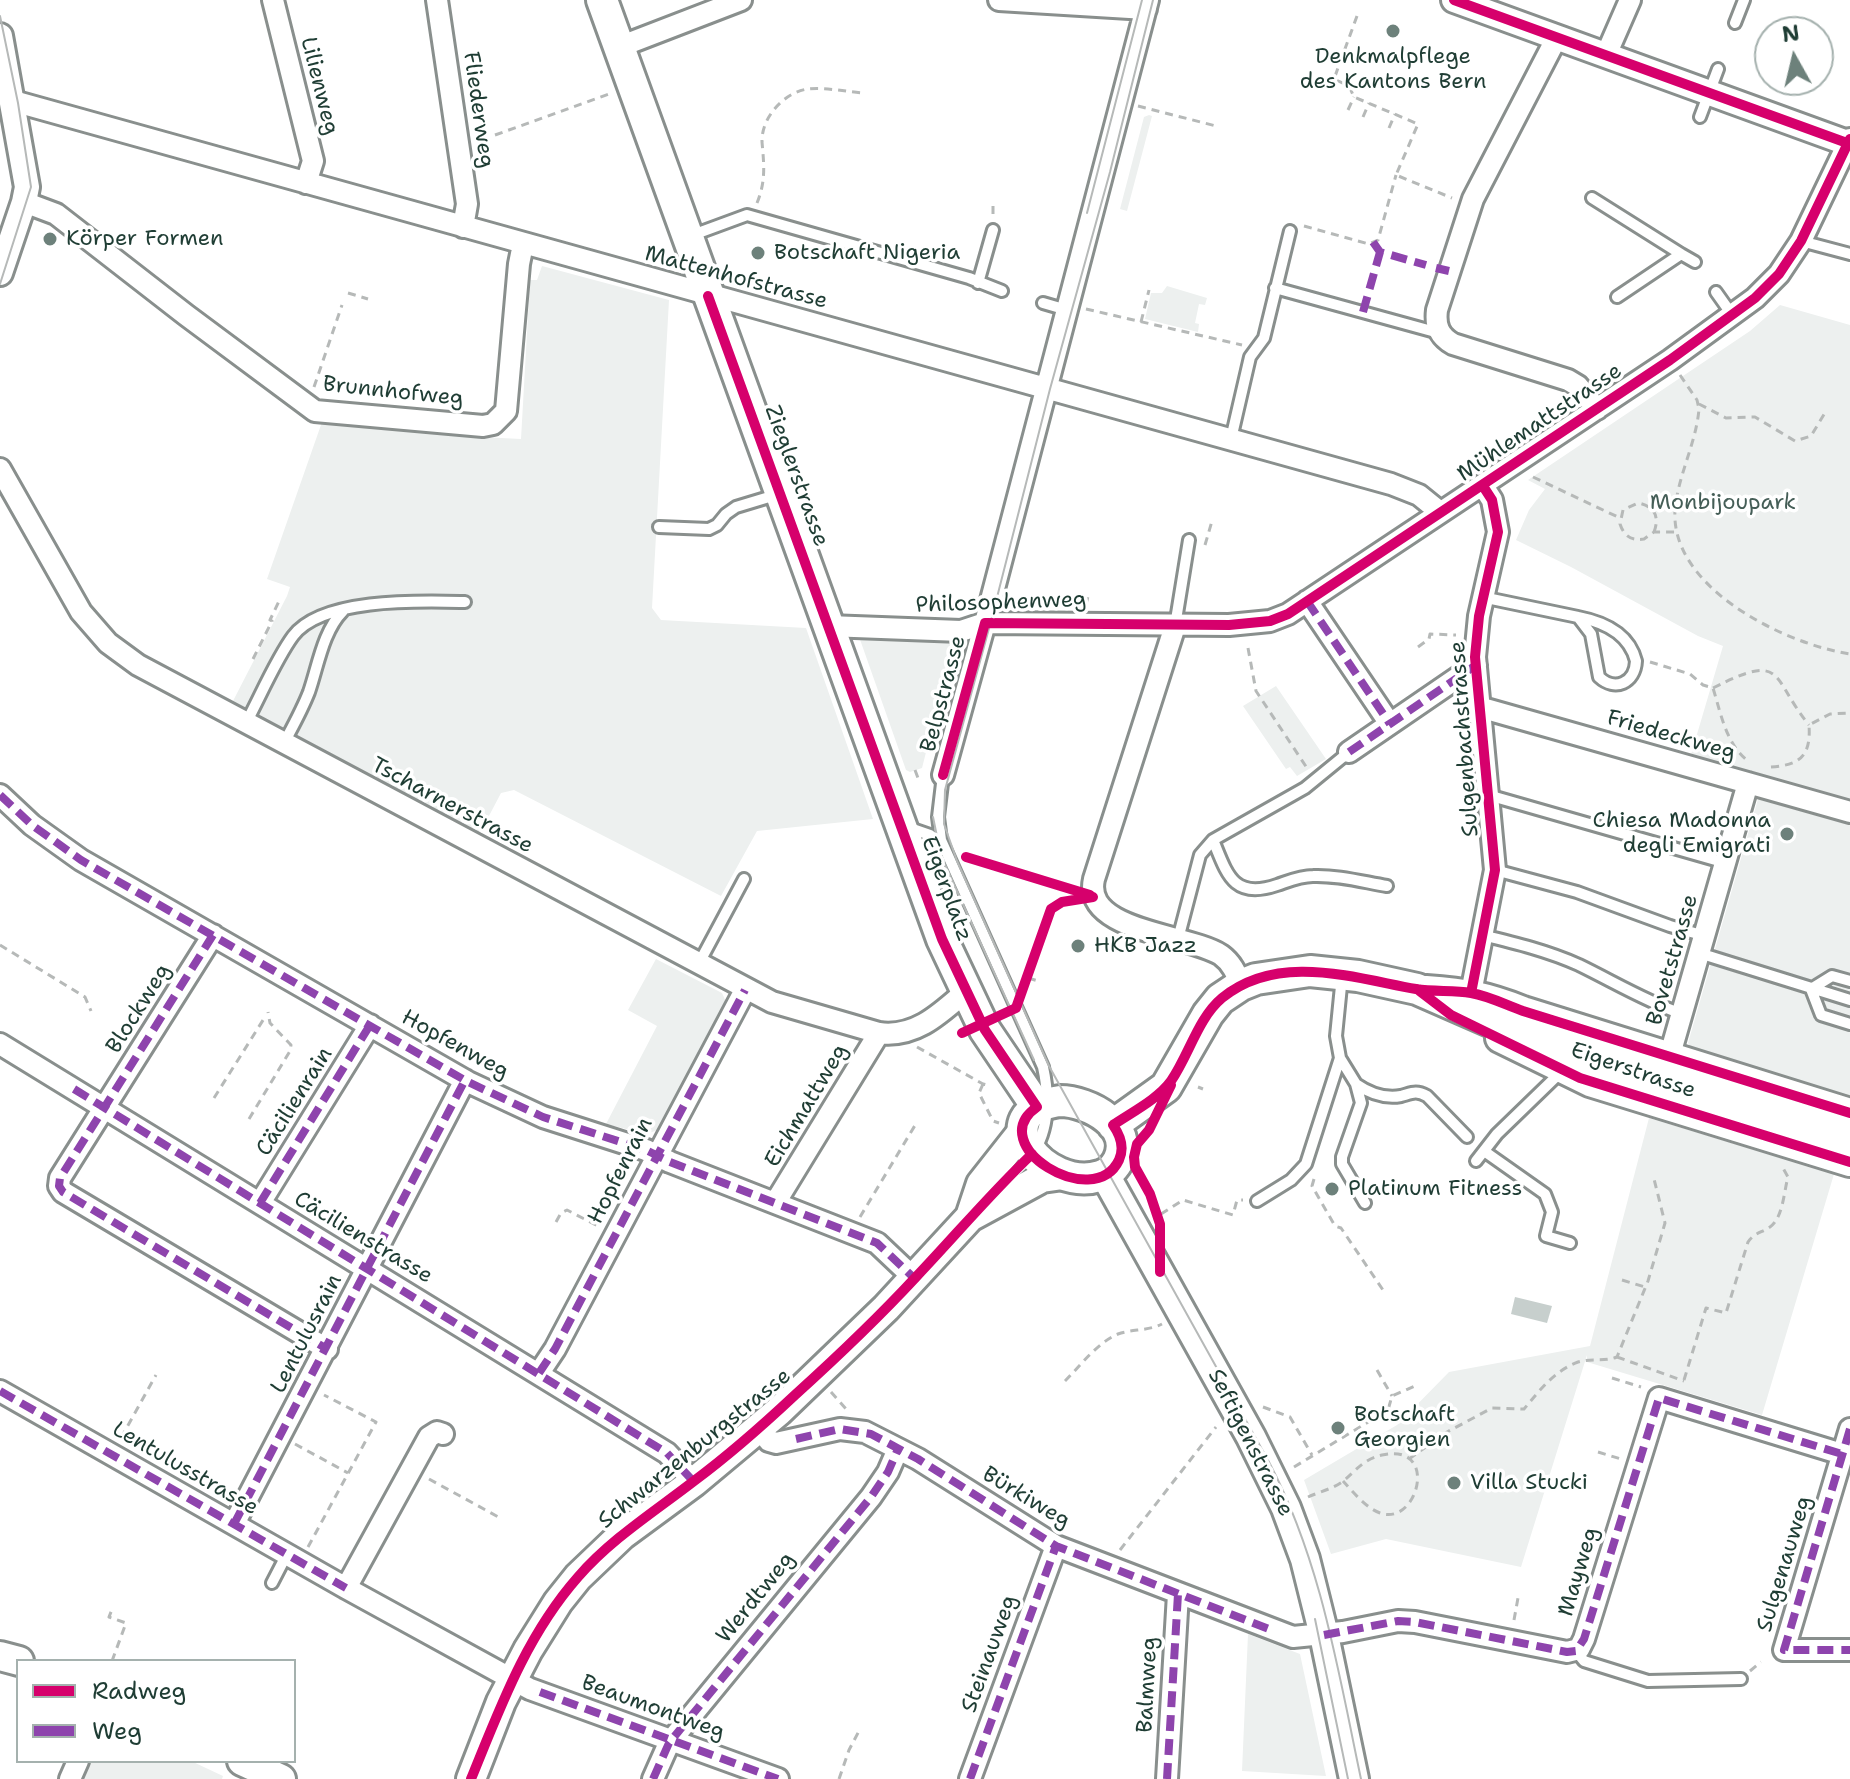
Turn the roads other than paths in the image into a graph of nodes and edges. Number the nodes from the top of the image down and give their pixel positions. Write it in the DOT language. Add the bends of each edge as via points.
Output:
graph roads {
  1 [pos="273,0"];
  2 [pos="437,0"];
  3 [pos="602,0"];
  4 [pos="741,0"];
  5 [pos="999,0"];
  6 [pos="1454,0"];
  7 [pos="1630,0"];
  8 [pos="1744,0"];
  9 [pos="717,5"];
  10 [pos="1147,5"];
  11 [pos="1735,23"];
  12 [pos="0,36"];
  13 [pos="1557,37"];
  14 [pos="619,47"];
  15 [pos="1606,55"];
  16 [pos="1718,69"];
  17 [pos="1709,93"];
  18 [pos="7,100"];
  19 [pos="1700,117"];
  20 [pos="1849,142"];
  21 [pos="306,183"];
  22 [pos="1592,198"];
  23 [pos="24,202"];
  24 [pos="463,227"];
  25 [pos="993,230"];
  26 [pos="1290,231"];
  27 [pos="688,236"];
  28 [pos="1801,241"];
  29 [pos="523,244"];
  30 [pos="1681,254"];
  31 [pos="1850,254"];
  32 [pos="1695,262"];
  33 [pos="0,273"];
  34 [pos="978,283"];
  35 [pos="1275,288"];
  36 [pos="1002,291"];
  37 [pos="1716,292"];
  38 [pos="708,296"];
  39 [pos="1617,297"];
  40 [pos="1043,303"];
  41 [pos="1077,310"];
  42 [pos="1733,316"];
  43 [pos="1441,333"];
  44 [pos="1047,388"];
  45 [pos="1597,409"];
  46 [pos="1231,439"];
  47 [pos="0,469"];
  48 [pos="1483,486"];
  49 [pos="780,493"];
  50 [pos="1440,512"];
  51 [pos="659,527"];
  52 [pos="1189,540"];
  53 [pos="1482,597"];
  54 [pos="1307,601"];
  55 [pos="465,602"];
  56 [pos="344,610"];
  57 [pos="1578,617"];
  58 [pos="985,623"];
  59 [pos="828,626"];
  60 [pos="1175,626"];
  61 [pos="1476,665"];
  62 [pos="845,671"];
  63 [pos="1479,707"];
  64 [pos="246,723"];
  65 [pos="1390,724"];
  66 [pos="284,743"];
  67 [pos="1349,752"];
  68 [pos="1752,774"];
  69 [pos="943,775"];
  70 [pos="0,795"];
  71 [pos="1488,795"];
  72 [pos="1850,812"];
  73 [pos="901,825"];
  74 [pos="1213,840"];
  75 [pos="944,847"];
  76 [pos="1726,863"];
  77 [pos="1495,870"];
  78 [pos="744,879"];
  79 [pos="1387,886"];
  80 [pos="213,935"];
  81 [pos="1482,935"];
  82 [pos="1178,939"];
  83 [pos="1702,944"];
  84 [pos="698,965"];
  85 [pos="1342,974"];
  86 [pos="1850,981"];
  87 [pos="1241,985"];
  88 [pos="1417,989"];
  89 [pos="1811,989"];
  90 [pos="745,990"];
  91 [pos="965,992"];
  92 [pos="1471,993"];
  93 [pos="1850,1000"];
  94 [pos="1682,1014"];
  95 [pos="1850,1024"];
  96 [pos="370,1025"];
  97 [pos="886,1034"];
  98 [pos="0,1044"];
  99 [pos="1340,1058"];
  100 [pos="1669,1058"];
  101 [pos="1563,1070"];
  102 [pos="465,1080"];
  103 [pos="1356,1084"];
  104 [pos="106,1108"];
  105 [pos="1850,1113"];
  106 [pos="1034,1124"];
  107 [pos="1113,1125"];
  108 [pos="1467,1137"];
  109 [pos="1850,1139"];
  110 [pos="1484,1151"];
  111 [pos="657,1155"];
  112 [pos="1476,1161"];
  113 [pos="1850,1162"];
  114 [pos="1063,1175"];
  115 [pos="1105,1175"];
  116 [pos="1257,1201"];
  117 [pos="260,1203"];
  118 [pos="775,1203"];
  119 [pos="1365,1203"];
  120 [pos="970,1217"];
  121 [pos="1570,1243"];
  122 [pos="367,1269"];
  123 [pos="915,1279"];
  124 [pos="327,1349"];
  125 [pos="539,1373"];
  126 [pos="0,1391"];
  127 [pos="760,1426"];
  128 [pos="1850,1429"];
  129 [pos="443,1434"];
  130 [pos="898,1449"];
  131 [pos="1842,1454"];
  132 [pos="694,1482"];
  133 [pos="234,1524"];
  134 [pos="1056,1546"];
  135 [pos="297,1552"];
  136 [pos="272,1583"];
  137 [pos="346,1588"];
  138 [pos="1178,1594"];
  139 [pos="1324,1635"];
  140 [pos="1850,1650"];
  141 [pos="1576,1651"];
  142 [pos="1741,1679"];
  143 [pos="512,1680"];
  144 [pos="672,1740"];
  145 [pos="246,1763"];
  146 [pos="281,1779"];
  147 [pos="471,1779"];
  148 [pos="653,1779"];
  149 [pos="778,1779"];
  150 [pos="970,1779"];
  151 [pos="1167,1779"];
  152 [pos="1354,1779"];
  1 -- 21 [label="street, Lilienweg" via="313,161"];
  2 -- 24 [label="street, Fliederweg" via="467,204"];
  3 -- 14 [label="main road, Zieglerstrasse"];
  4 -- 9 [label="street"];
  5 -- 10 [label="street"];
  6 -- 13 [label="street"];
  7 -- 15 [label="street"];
  8 -- 11 [label="lane"];
  9 -- 14 [label="street"];
  10 -- 41 [label="street, Belpstrasse"];
  12 -- 18 [label="street"];
  13 -- 15 [label="street"];
  13 -- 43 [label="street" via="1470,205 1437,310"];
  14 -- 27 [label="main road, Zieglerstrasse"];
  15 -- 17 [label="street"];
  16 -- 17 [label="lane"];
  17 -- 19 [label="lane"];
  17 -- 20 [label="street"];
  18 -- 21 [label="street, Mattenhofstrasse"];
  18 -- 23 [label="street" via="27,178"];
  20 -- 28 [label="street, Mühlemattstrasse"];
  21 -- 24 [label="street, Mattenhofstrasse"];
  22 -- 30 [label="lane"];
  23 -- 29 [label="street, Brunnhofweg" via="56,214 315,411 483,426 506,411"];
  23 -- 33 [label="street"];
  24 -- 29 [label="street, Mattenhofstrasse"];
  25 -- 34 [label="lane"];
  26 -- 35 [label="lane"];
  27 -- 34 [label="lane" via="747,215"];
  27 -- 38 [label="main road, Zieglerstrasse"];
  28 -- 31 [label="lane"];
  28 -- 42 [label="street, Mühlemattstrasse" via="1774,280"];
  29 -- 38 [label="street, Mattenhofstrasse"];
  30 -- 32 [label="lane"];
  30 -- 39 [label="lane"];
  34 -- 36 [label="lane"];
  35 -- 43 [label="lane"];
  35 -- 46 [label="lane" via="1264,338 1250,357"];
  37 -- 42 [label="lane"];
  38 -- 44 [label="street, Mattenhofstrasse"];
  38 -- 49 [label="main road, Zieglerstrasse"];
  40 -- 41 [label="lane"];
  41 -- 44 [label="street, Belpstrasse"];
  42 -- 45 [label="street, Mühlemattstrasse"];
  43 -- 45 [label="street" via="1453,344 1568,380"];
  44 -- 46 [label="street, Mattenhofstrasse"];
  44 -- 58 [label="street, Belpstrasse"];
  45 -- 48 [label="street, Mühlemattstrasse"];
  46 -- 50 [label="street, Mattenhofstrasse" via="1401,487"];
  47 -- 64 [label="street, Tscharnerstrasse" via="74,602 99,633 138,665"];
  48 -- 50 [label="street, Mühlemattstrasse"];
  48 -- 53 [label="street, Sulgenbachstrasse" via="1492,500 1498,532"];
  49 -- 51 [label="lane" via="736,507 709,529"];
  49 -- 59 [label="main road, Zieglerstrasse"];
  50 -- 54 [label="street, Mühlemattstrasse"];
  52 -- 60 [label="lane"];
  53 -- 57 [label="lane"];
  53 -- 61 [label="street, Sulgenbachstrasse"];
  54 -- 60 [label="street, Mühlemattstrasse" via="1259,623"];
  54 -- 65 [label="street"];
  55 -- 56 [label="lane" via="395,601"];
  56 -- 64 [label="lane" via="315,619 294,634"];
  56 -- 66 [label="lane" via="329,633"];
  57 -- 57 [label="lane" via="1591,634 1602,680 1612,685 1627,681 1635,671 1628,642 1612,628"];
  58 -- 59 [label="street, Philosophenweg" via="961,631"];
  58 -- 60 [label="street, Philosophenweg"];
  58 -- 69 [label="street, Belpstrasse"];
  59 -- 62 [label="main road, Zieglerstrasse"];
  60 -- 82 [label="street" via="1094,879 1093,897 1115,919"];
  61 -- 63 [label="street, Sulgenbachstrasse"];
  61 -- 65 [label="street"];
  62 -- 73 [label="main road, Eigerplatz"];
  63 -- 68 [label="street, Friedeckweg"];
  63 -- 71 [label="street, Sulgenbachstrasse"];
  64 -- 66 [label="street, Tscharnerstrasse"];
  65 -- 67 [label="street"];
  66 -- 84 [label="street, Tscharnerstrasse"];
  67 -- 74 [label="lane" via="1305,788"];
  68 -- 72 [label="street, Friedeckweg"];
  68 -- 76 [label="street, Bovetstrasse"];
  69 -- 75 [label="lane" via="938,817"];
  70 -- 80 [label="street, Hopfenweg" via="60,847"];
  71 -- 76 [label="lane, Sulgenbachstrasse"];
  71 -- 77 [label="street, Sulgenbachstrasse"];
  73 -- 75 [label="lane"];
  73 -- 91 [label="main road, Eigerplatz"];
  74 -- 79 [label="lane" via="1227,874 1243,889 1312,876"];
  74 -- 82 [label="lane" via="1200,855"];
  75 -- 106 [label="lane" via="1043,1067"];
  76 -- 83 [label="street, Bovetstrasse"];
  77 -- 81 [label="street, Sulgenbachstrasse"];
  77 -- 83 [label="lane" via="1577,892 1670,926"];
  78 -- 84 [label="lane"];
  80 -- 96 [label="street, Hopfenweg"];
  80 -- 104 [label="street, Blockweg"];
  81 -- 92 [label="street, Sulgenbachstrasse"];
  81 -- 94 [label="lane" via="1578,965 1651,1004"];
  82 -- 87 [label="street" via="1224,957"];
  83 -- 89 [label="lane"];
  83 -- 94 [label="street, Bovetstrasse"];
  84 -- 90 [label="street, Tscharnerstrasse"];
  85 -- 87 [label="main road, Eigerstrasse" via="1293,972"];
  85 -- 88 [label="main road, Eigerstrasse"];
  85 -- 99 [label="lane" via="1335,1028"];
  86 -- 89 [label="lane" via="1832,976"];
  87 -- 107 [label="main road, Eigerstrasse" via="1208,1014 1166,1087"];
  88 -- 92 [label="main road, Eigerstrasse"];
  88 -- 101 [label="main road, Eigerstrasse" via="1451,1015"];
  88 -- 109 [label="main road, Eigerstrasse" via="1529,1038"];
  89 -- 93 [label="lane"];
  89 -- 95 [label="lane" via="1821,1015"];
  90 -- 97 [label="street, Tscharnerstrasse"];
  90 -- 111 [label="street, Hopfenrain"];
  91 -- 97 [label="street" via="918,1028"];
  91 -- 106 [label="main road, Eigerplatz"];
  92 -- 100 [label="main road, Eigerstrasse"];
  94 -- 100 [label="street, Bovetstrasse"];
  96 -- 102 [label="street, Hopfenweg"];
  96 -- 117 [label="street, Cäcilienrain"];
  97 -- 118 [label="street, Eichmattweg"];
  98 -- 104 [label="street, Cäcilienstrasse"];
  99 -- 103 [label="lane"];
  99 -- 116 [label="lane" via="1306,1164"];
  100 -- 105 [label="main road, Eigerstrasse"];
  101 -- 110 [label="lane"];
  101 -- 113 [label="main road, Eigerstrasse"];
  102 -- 111 [label="street, Hopfenweg" via="543,1117"];
  102 -- 122 [label="street, Lentulusrain"];
  103 -- 108 [label="lane" via="1384,1097 1420,1092"];
  103 -- 119 [label="lane" via="1360,1111 1342,1157"];
  104 -- 117 [label="street, Cäcilienstrasse"];
  104 -- 124 [label="street, Blockweg" via="60,1178 60,1189"];
  106 -- 107 [label="main road" via="1063,1100 1086,1105"];
  106 -- 114 [label="main road" via="1046,1167"];
  106 -- 120 [label="main road, Schwarzenburgstrasse" via="981,1184"];
  107 -- 115 [label="main road" via="1121,1138 1121,1153"];
  110 -- 112 [label="lane"];
  110 -- 121 [label="lane" via="1545,1194 1552,1212 1546,1236"];
  111 -- 118 [label="street, Hopfenweg"];
  111 -- 125 [label="street, Hopfenrain"];
  114 -- 115 [label="main road"];
  114 -- 120 [label="main road, Schwarzenburgstrasse" via="1042,1178"];
  115 -- 139 [label="main road, Seftigenstrasse" via="1281,1496 1305,1559"];
  117 -- 122 [label="street, Cäcilienstrasse"];
  118 -- 123 [label="street, Hopfenweg" via="877,1243"];
  120 -- 123 [label="main road, Schwarzenburgstrasse"];
  122 -- 124 [label="street, Lentulusrain"];
  122 -- 125 [label="street, Cäcilienstrasse"];
  123 -- 127 [label="main road, Schwarzenburgstrasse"];
  124 -- 133 [label="street, Lentulusrain"];
  125 -- 132 [label="street, Cäcilienstrasse" via="667,1453"];
  126 -- 133 [label="street, Lentulusstrasse"];
  127 -- 130 [label="street, Bürkiweg" via="776,1443 851,1429"];
  127 -- 132 [label="main road, Schwarzenburgstrasse"];
  128 -- 131 [label="street, Sulgenauweg"];
  129 -- 137 [label="street" via="431,1435"];
  130 -- 134 [label="street, Bürkiweg"];
  130 -- 144 [label="street, Werdtweg" via="871,1497"];
  131 -- 140 [label="street, Sulgenauweg" via="1784,1650"];
  131 -- 141 [label="street, Mayweg" via="1659,1398"];
  132 -- 143 [label="main road, Schwarzenburgstrasse" via="622,1535 578,1577 540,1628"];
  133 -- 135 [label="street, Lentulusstrasse"];
  134 -- 138 [label="street, Bürkiweg"];
  134 -- 150 [label="street, Steinauweg"];
  135 -- 136 [label="lane"];
  135 -- 137 [label="street, Lentulusstrasse"];
  137 -- 143 [label="street, Lentulusstrasse"];
  138 -- 139 [label="street, Bürkiweg" via="1289,1636"];
  138 -- 151 [label="street, Balmweg"];
  139 -- 141 [label="street, Mayweg" via="1415,1622"];
  139 -- 152 [label="main road, Seftigenstrasse"];
  141 -- 142 [label="lane" via="1584,1661 1648,1681"];
  143 -- 144 [label="street, Beaumontweg"];
  143 -- 147 [label="main road, Schwarzenburgstrasse"];
  144 -- 148 [label="street, Werdtweg"];
  144 -- 149 [label="street, Beaumontweg"];
  145 -- 146 [label="main road"];
}
